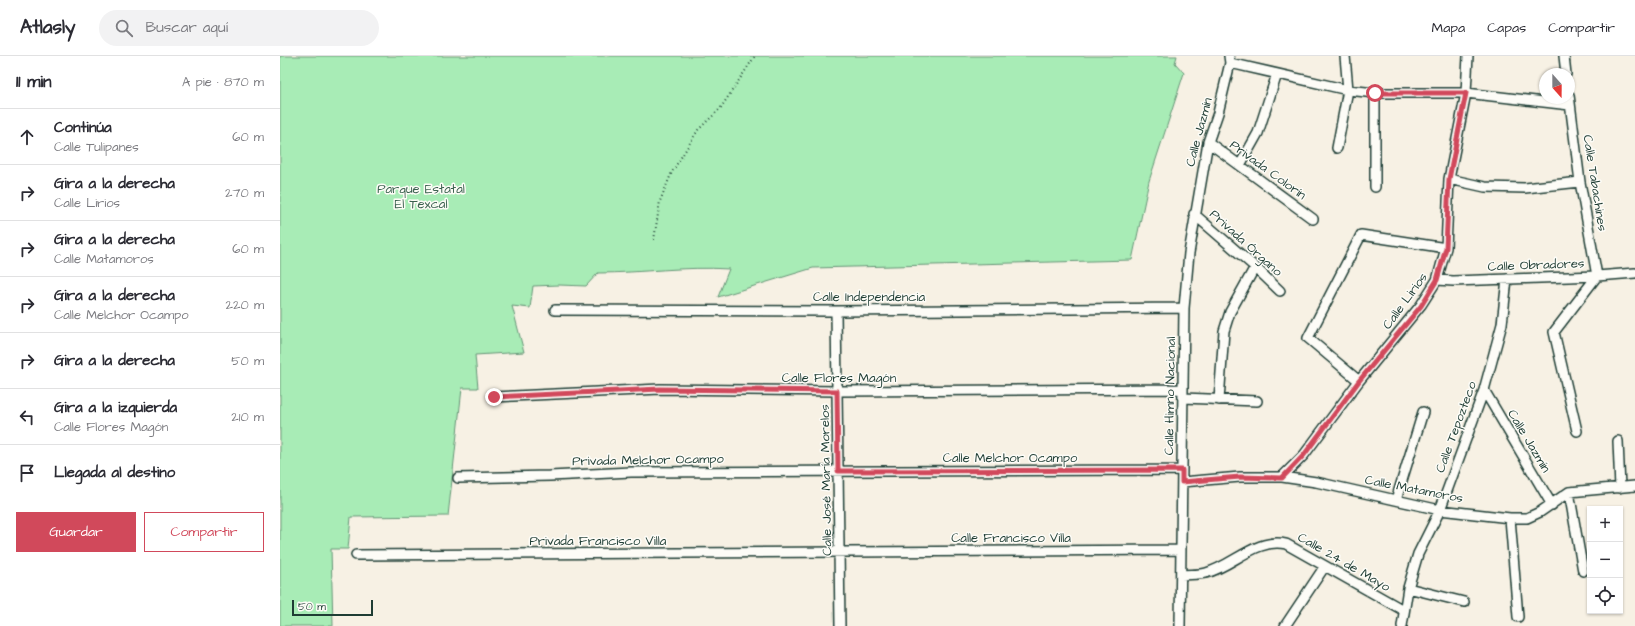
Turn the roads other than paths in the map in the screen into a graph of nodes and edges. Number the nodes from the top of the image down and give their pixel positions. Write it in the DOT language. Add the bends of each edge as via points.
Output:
graph roads {
  1 [pos="1345,56"];
  2 [pos="1468,56"];
  3 [pos="1564,56"];
  4 [pos="1230,59"];
  5 [pos="1565,68"];
  6 [pos="1277,74"];
  7 [pos="1348,90"];
  8 [pos="1375,93"];
  9 [pos="1466,93"];
  10 [pos="1570,105"];
  11 [pos="1208,142"];
  12 [pos="1337,148"];
  13 [pos="1240,165"];
  14 [pos="1449,179"];
  15 [pos="1580,182"];
  16 [pos="1375,187"];
  17 [pos="1194,214"];
  18 [pos="1313,219"];
  19 [pos="1446,248"];
  20 [pos="1255,267"];
  21 [pos="1635,273"];
  22 [pos="1597,276"];
  23 [pos="1507,279"];
  24 [pos="1437,280"];
  25 [pos="1280,291"];
  26 [pos="1184,308"];
  27 [pos="555,310"];
  28 [pos="836,310"];
  29 [pos="1359,381"];
  30 [pos="1183,388"];
  31 [pos="1484,390"];
  32 [pos="837,391"];
  33 [pos="494,397"];
  34 [pos="1183,398"];
  35 [pos="1219,400"];
  36 [pos="1257,401"];
  37 [pos="1423,412"];
  38 [pos="1577,431"];
  39 [pos="1618,441"];
  40 [pos="1182,470"];
  41 [pos="838,471"];
  42 [pos="458,478"];
  43 [pos="1282,478"];
  44 [pos="1182,482"];
  45 [pos="1635,486"];
  46 [pos="1620,488"];
  47 [pos="1569,492"];
  48 [pos="1396,500"];
  49 [pos="1552,505"];
  50 [pos="1440,510"];
  51 [pos="1510,518"];
  52 [pos="1181,550"];
  53 [pos="840,551"];
  54 [pos="356,555"];
  55 [pos="1325,566"];
  56 [pos="1583,571"];
  57 [pos="1181,575"];
  58 [pos="1408,588"];
  59 [pos="1464,602"];
  60 [pos="1403,610"];
  61 [pos="1518,617"];
  62 [pos="840,626"];
  63 [pos="1180,626"];
  64 [pos="1285,626"];
  65 [pos="1402,626"];
  1 -- 7 [label="street"];
  2 -- 9 [label="street, Calle Lirios"];
  3 -- 5 [label="street"];
  4 -- 6 [label="street"];
  4 -- 11 [label="street, Calle Jazmín"];
  6 -- 7 [label="street"];
  6 -- 13 [label="street" via="1258,132"];
  7 -- 8 [label="street"];
  7 -- 12 [label="street"];
  8 -- 9 [label="street"];
  8 -- 16 [label="street"];
  9 -- 10 [label="street"];
  9 -- 14 [label="street, Calle Lirios"];
  10 -- 15 [label="street, Calle Tabachines"];
  11 -- 13 [label="street, Privada Colorín"];
  11 -- 17 [label="street, Calle Jazmín"];
  13 -- 18 [label="street, Privada Colorín"];
  14 -- 15 [label="street" via="1485,187 1525,188"];
  14 -- 19 [label="street, Calle Lirios"];
  15 -- 22 [label="street, Calle Tabachines"];
  17 -- 20 [label="street, Privada Órgano"];
  17 -- 26 [label="street, Calle Himno Nacional"];
  19 -- 24 [label="street, Calle Lirios"];
  19 -- 29 [label="street" via="1361,235 1308,338"];
  20 -- 25 [label="street, Privada Órgano"];
  20 -- 35 [label="street" via="1230,312 1224,331"];
  21 -- 22 [label="street, Calle Obradores"];
  22 -- 23 [label="street, Calle Obradores"];
  22 -- 38 [label="street" via="1554,332"];
  23 -- 24 [label="street, Calle Obradores"];
  23 -- 31 [label="street, Calle Tepozteco" via="1502,324"];
  24 -- 29 [label="street, Calle Lirios" via="1421,306"];
  26 -- 28 [label="street, Calle Independencia"];
  26 -- 30 [label="street, Calle Himno Nacional"];
  27 -- 28 [label="street, Calle Independencia"];
  28 -- 32 [label="street, Calle José María Morelos"];
  29 -- 43 [label="street, Calle Lirios" via="1304,455"];
  30 -- 32 [label="street, Calle Flores Magón"];
  30 -- 34 [label="street, Calle Himno Nacional"];
  31 -- 49 [label="street, Calle Jazmín"];
  31 -- 50 [label="street, Calle Tepozteco"];
  32 -- 33 [label="street, Calle Flores Magón" via="660,389"];
  32 -- 41 [label="street, Calle José María Morelos"];
  34 -- 35 [label="street"];
  34 -- 40 [label="street, Calle Himno Nacional"];
  35 -- 36 [label="street"];
  37 -- 48 [label="street"];
  39 -- 46 [label="street"];
  40 -- 41 [label="street, Calle Melchor Ocampo"];
  40 -- 44 [label="street, Calle Himno Nacional"];
  41 -- 42 [label="street, Privada Melchor Ocampo" via="631,472"];
  41 -- 53 [label="street, Calle José María Morelos"];
  43 -- 44 [label="street, Calle Matamoros" via="1240,477"];
  43 -- 48 [label="street, Calle Matamoros" via="1316,482"];
  44 -- 52 [label="street, Calle Himno Nacional"];
  45 -- 46 [label="street"];
  46 -- 47 [label="street"];
  47 -- 49 [label="street, Calle Matamoros"];
  47 -- 56 [label="street"];
  48 -- 50 [label="street, Calle Matamoros"];
  49 -- 51 [label="street, Calle Matamoros" via="1527,518"];
  50 -- 51 [label="street, Calle Matamoros"];
  50 -- 58 [label="street, Calle Tepozteco" via="1418,554"];
  51 -- 61 [label="street"];
  52 -- 53 [label="street, Calle Francisco Villa"];
  52 -- 57 [label="street, Calle Himno Nacional"];
  53 -- 54 [label="street, Privada Francisco Villa"];
  53 -- 62 [label="street, Calle José María Morelos"];
  55 -- 57 [label="street, Calle 24 de Mayo" via="1286,544 1276,542 1261,546 1206,573"];
  55 -- 60 [label="street, Calle 24 de Mayo"];
  55 -- 64 [label="street"];
  57 -- 63 [label="street, Calle Himno Nacional"];
  58 -- 59 [label="street"];
  58 -- 60 [label="street, Calle Tepozteco"];
  60 -- 65 [label="street, Calle Tepozteco"];
}
